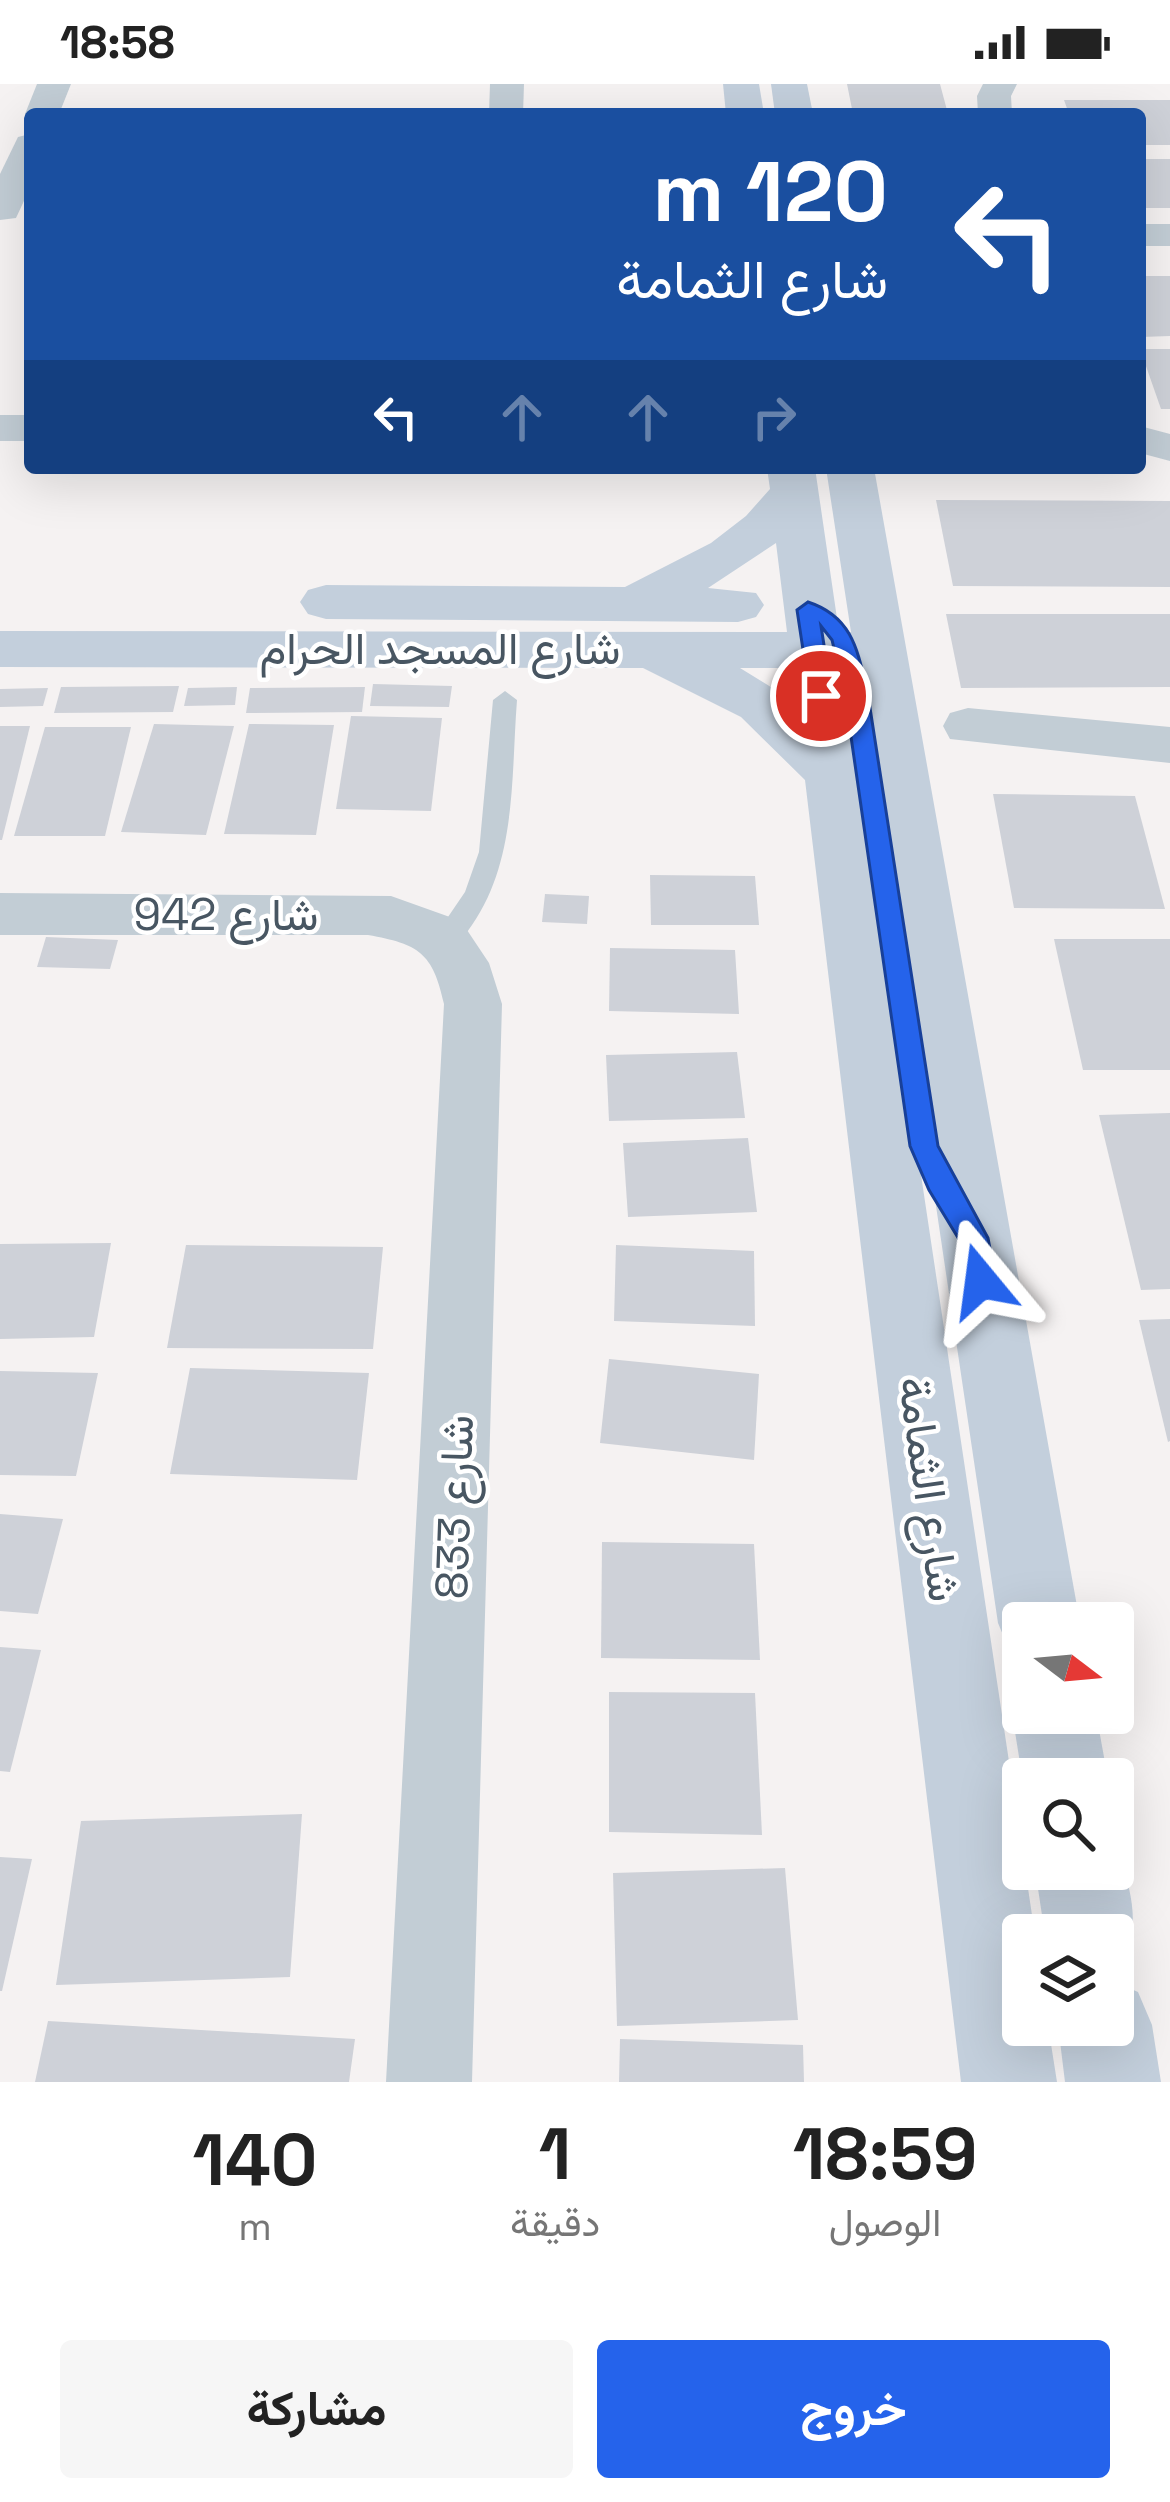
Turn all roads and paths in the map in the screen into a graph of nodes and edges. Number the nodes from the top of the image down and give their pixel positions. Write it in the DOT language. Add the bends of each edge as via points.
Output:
graph roads {
  1 [pos="24,165"];
  2 [pos="11,210"];
  3 [pos="812,475"];
  4 [pos="0,603"];
  5 [pos="629,625"];
  6 [pos="844,634"];
  7 [pos="0,649"];
  8 [pos="505,700"];
  9 [pos="968,726"];
  10 [pos="1170,745"];
  11 [pos="834,777"];
  12 [pos="0,914"];
  13 [pos="447,939"];
  14 [pos="1035,1602"];
  15 [pos="1108,2046"];
  16 [pos="429,2082"];
  17 [pos="1009,2082"];
  18 [pos="1113,2082"];
  1 -- 2 [label="street"];
  3 -- 5 [label="street" via="717,566"];
  3 -- 6 [label="street, شارع الثمامة"];
  4 -- 5 [label="street, شارع المسجد الحرام"];
  5 -- 6 [label="street, شارع المسجد الحرام"];
  5 -- 7 [label="street, شارع المسجد الحرام"];
  5 -- 11 [label="street" via="793,730"];
  6 -- 11 [label="street, شارع الثمامة"];
  6 -- 14 [label="street, شارع الثمامة" via="974,1238"];
  8 -- 13 [label="lane" via="492,852 478,895"];
  9 -- 10 [label="street"];
  11 -- 17 [label="street, شارع الثمامة"];
  12 -- 13 [label="street, شارع 942" via="368,914 413,920"];
  13 -- 16 [label="street, شارع 833" via="466,968 473,1004"];
  15 -- 18 [label="street"];
}
